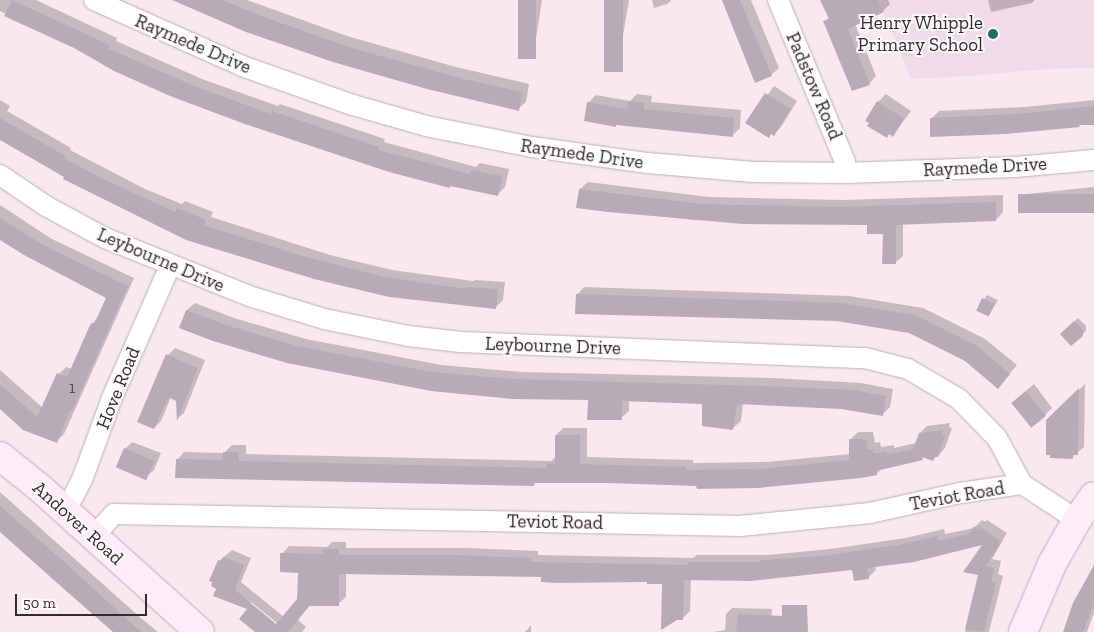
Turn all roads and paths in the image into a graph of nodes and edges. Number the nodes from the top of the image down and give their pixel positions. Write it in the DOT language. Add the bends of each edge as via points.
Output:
graph roads {
  1 [pos="94,0"];
  2 [pos="778,0"];
  3 [pos="1094,160"];
  4 [pos="845,173"];
  5 [pos="0,175"];
  6 [pos="170,266"];
  7 [pos="0,456"];
  8 [pos="1022,484"];
  9 [pos="1094,496"];
  10 [pos="61,508"];
  11 [pos="1077,520"];
  12 [pos="94,536"];
  13 [pos="200,632"];
  14 [pos="1023,632"];
  1 -- 4 [label="street, Raymede Drive" via="242,66 353,105 481,138 648,163 753,172"];
  2 -- 4 [label="street, Padstow Road" via="845,162"];
  3 -- 4 [label="street, Raymede Drive" via="1016,167"];
  5 -- 6 [label="street, Leybourne Drive" via="46,206 105,238"];
  6 -- 8 [label="street, Leybourne Drive" via="249,296 324,319 408,336 461,342 865,358 908,369 959,399 997,438"];
  6 -- 10 [label="street, Hove Road" via="112,398 83,477 73,497"];
  7 -- 10 [label="street, Andover Road"];
  8 -- 11 [label="street, Leybourne Drive"];
  8 -- 12 [label="street, Teviot Road" via="960,493 870,513 740,526 114,514"];
  9 -- 11 [label="street"];
  10 -- 12 [label="street, Andover Road"];
  11 -- 14 [label="street" via="1052,564"];
  12 -- 13 [label="street, Andover Road"];
}
